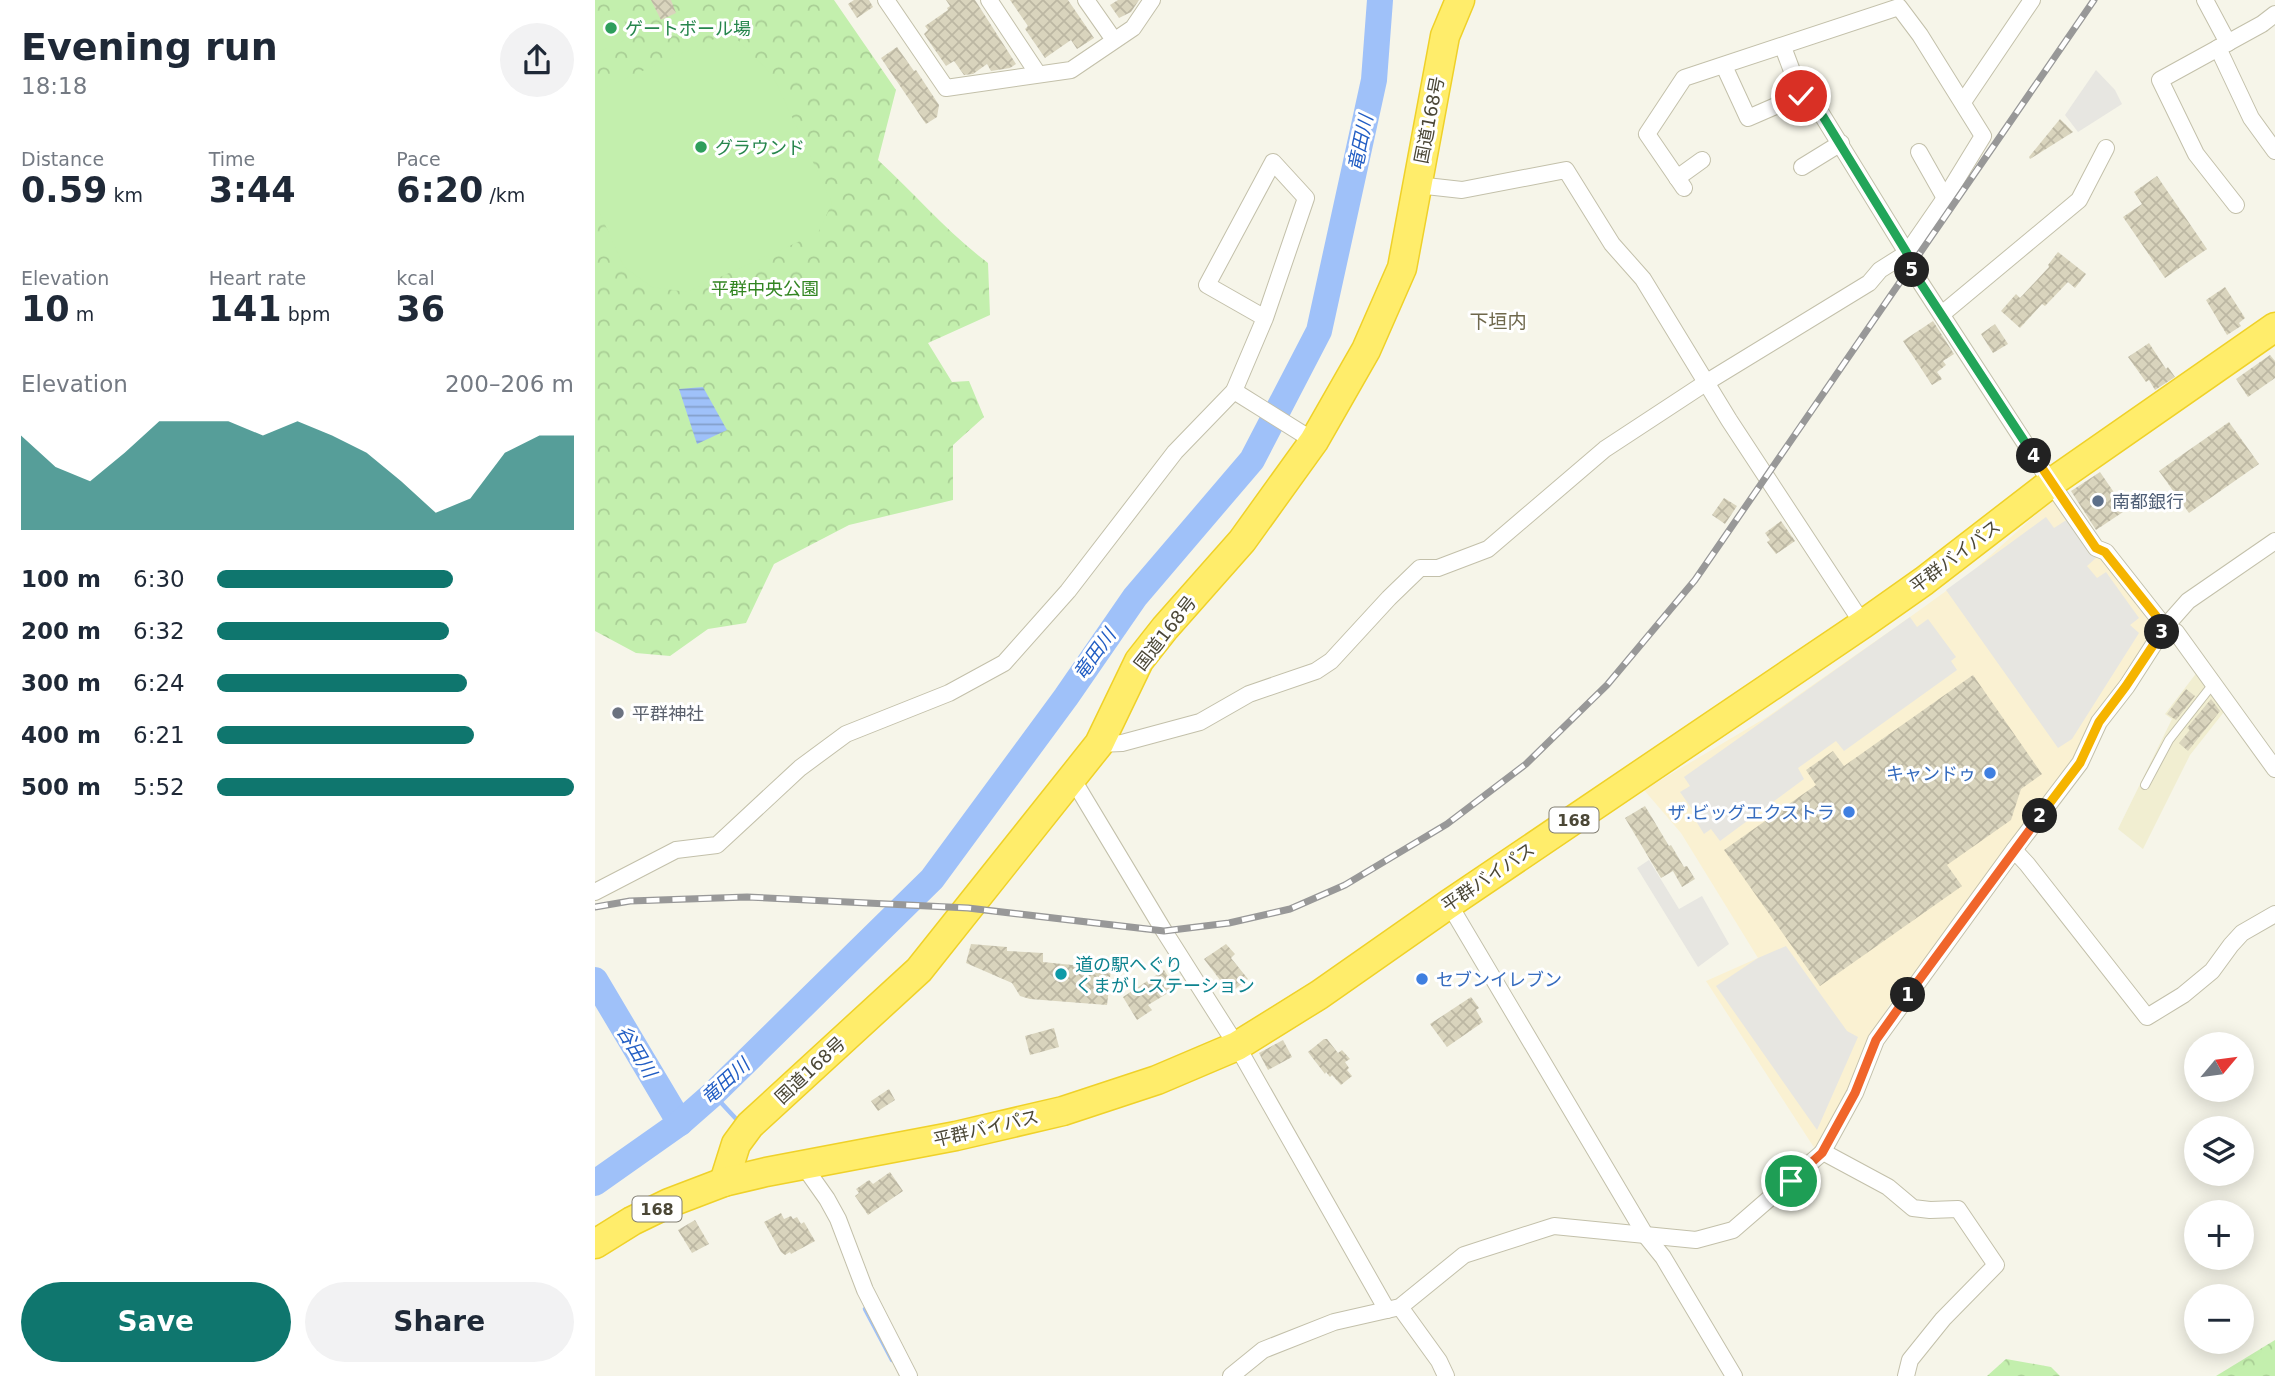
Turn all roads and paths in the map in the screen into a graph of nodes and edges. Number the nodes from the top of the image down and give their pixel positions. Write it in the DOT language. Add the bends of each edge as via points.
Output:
graph roads {
  1 [pos="989,0"];
  2 [pos="1086,0"];
  3 [pos="1152,0"];
  4 [pos="1460,0"];
  5 [pos="2032,0"];
  6 [pos="2204,0"];
  7 [pos="894,3"];
  8 [pos="2275,15"];
  9 [pos="1114,40"];
  10 [pos="2223,46"];
  11 [pos="1783,47"];
  12 [pos="1724,66"];
  13 [pos="1038,74"];
  14 [pos="1801,96"];
  15 [pos="1963,102"];
  16 [pos="1841,143"];
  17 [pos="2106,148"];
  18 [pos="2275,151"];
  19 [pos="1919,152"];
  20 [pos="1702,160"];
  21 [pos="1802,167"];
  22 [pos="1417,185"];
  23 [pos="1945,198"];
  24 [pos="2236,205"];
  25 [pos="1907,253"];
  26 [pos="1942,314"];
  27 [pos="1265,318"];
  28 [pos="2275,327"];
  29 [pos="1707,382"];
  30 [pos="1234,391"];
  31 [pos="1314,441"];
  32 [pos="2051,483"];
  33 [pos="2275,541"];
  34 [pos="1863,624"];
  35 [pos="2165,627"];
  36 [pos="2213,684"];
  37 [pos="1100,744"];
  38 [pos="2275,769"];
  39 [pos="1072,778"];
  40 [pos="2145,785"];
  41 [pos="2014,850"];
  42 [pos="595,892"];
  43 [pos="1449,904"];
  44 [pos="2275,915"];
  45 [pos="1237,1045"];
  46 [pos="1822,1153"];
  47 [pos="803,1165"];
  48 [pos="724,1182"];
  49 [pos="1646,1237"];
  50 [pos="595,1244"];
  51 [pos="1394,1309"];
  52 [pos="909,1376"];
  53 [pos="1231,1376"];
  54 [pos="1446,1376"];
  55 [pos="1734,1376"];
  56 [pos="1906,1376"];
  1 -- 13 [label="street"];
  2 -- 9 [label="street"];
  3 -- 9 [label="street" via="1133,28"];
  4 -- 22 [label="highway, 国道168号" via="1445,36"];
  5 -- 15 [label="street"];
  6 -- 10 [label="street"];
  7 -- 13 [label="street" via="946,89"];
  8 -- 10 [label="street"];
  9 -- 13 [label="street" via="1071,70"];
  10 -- 18 [label="street" via="2251,118"];
  10 -- 24 [label="street" via="2160,80 2196,154"];
  11 -- 12 [label="street"];
  11 -- 14 [label="street"];
  11 -- 15 [label="street" via="1899,7"];
  12 -- 14 [label="street" via="1748,118"];
  12 -- 20 [label="street" via="1684,78 1647,134 1680,183"];
  14 -- 16 [label="street" via="1819,110"];
  15 -- 23 [label="street" via="1983,136"];
  16 -- 21 [label="street"];
  16 -- 25 [label="street"];
  17 -- 26 [label="street" via="2079,200"];
  19 -- 23 [label="street"];
  22 -- 29 [label="street" via="1462,190 1566,170 1612,244 1643,279"];
  22 -- 31 [label="highway, 国道168号" via="1402,268 1366,351"];
  23 -- 25 [label="street"];
  25 -- 26 [label="street" via="1911,268"];
  25 -- 29 [label="street" via="1869,283"];
  26 -- 32 [label="street"];
  27 -- 27 [label="street" via="1306,198 1273,162 1207,285"];
  27 -- 30 [label="street"];
  28 -- 32 [label="highway, 平群バイパス / 168"];
  29 -- 34 [label="street"];
  29 -- 37 [label="street" via="1605,449 1488,549 1437,568 1420,568 1316,671 1249,694 1200,722 1122,743"];
  30 -- 31 [label="street"];
  30 -- 42 [label="street" via="1175,452 1068,592 1004,663 961,687 846,734 800,768 717,845 676,850"];
  31 -- 37 [label="highway, 国道168号" via="1243,541 1139,661"];
  32 -- 34 [label="highway, 平群バイパス / 168"];
  32 -- 35 [label="street" via="2096,548 2105,552"];
  33 -- 35 [label="street" via="2188,601"];
  34 -- 43 [label="highway, 平群バイパス / 168"];
  35 -- 36 [label="street" via="2176,632"];
  35 -- 41 [label="street" via="2099,722 2080,763"];
  36 -- 38 [label="street"];
  36 -- 40 [label="lane" via="2169,740"];
  37 -- 39 [label="highway, 国道168号"];
  39 -- 45 [label="street"];
  39 -- 48 [label="highway, 国道168号" via="919,970 750,1125 736,1144"];
  41 -- 44 [label="street" via="2147,1017 2212,971 2242,933"];
  41 -- 46 [label="street" via="1876,1040 1855,1093"];
  43 -- 45 [label="highway, 平群バイパス / 168" via="1319,995"];
  43 -- 49 [label="street"];
  45 -- 47 [label="highway, 平群バイパス / 168" via="1157,1080 1063,1111"];
  45 -- 51 [label="street"];
  46 -- 49 [label="street" via="1733,1230 1696,1240"];
  46 -- 56 [label="street" via="1888,1187 1913,1208 1958,1209 1996,1265 1943,1319 1910,1360"];
  47 -- 48 [label="highway, 平群バイパス / 168"];
  47 -- 52 [label="street" via="838,1219 865,1290"];
  48 -- 50 [label="highway, 168" via="669,1203"];
  49 -- 51 [label="street" via="1555,1226 1464,1255"];
  49 -- 55 [label="street" via="1663,1257"];
  51 -- 53 [label="street" via="1334,1322 1263,1350"];
  51 -- 54 [label="street" via="1439,1361"];
}
